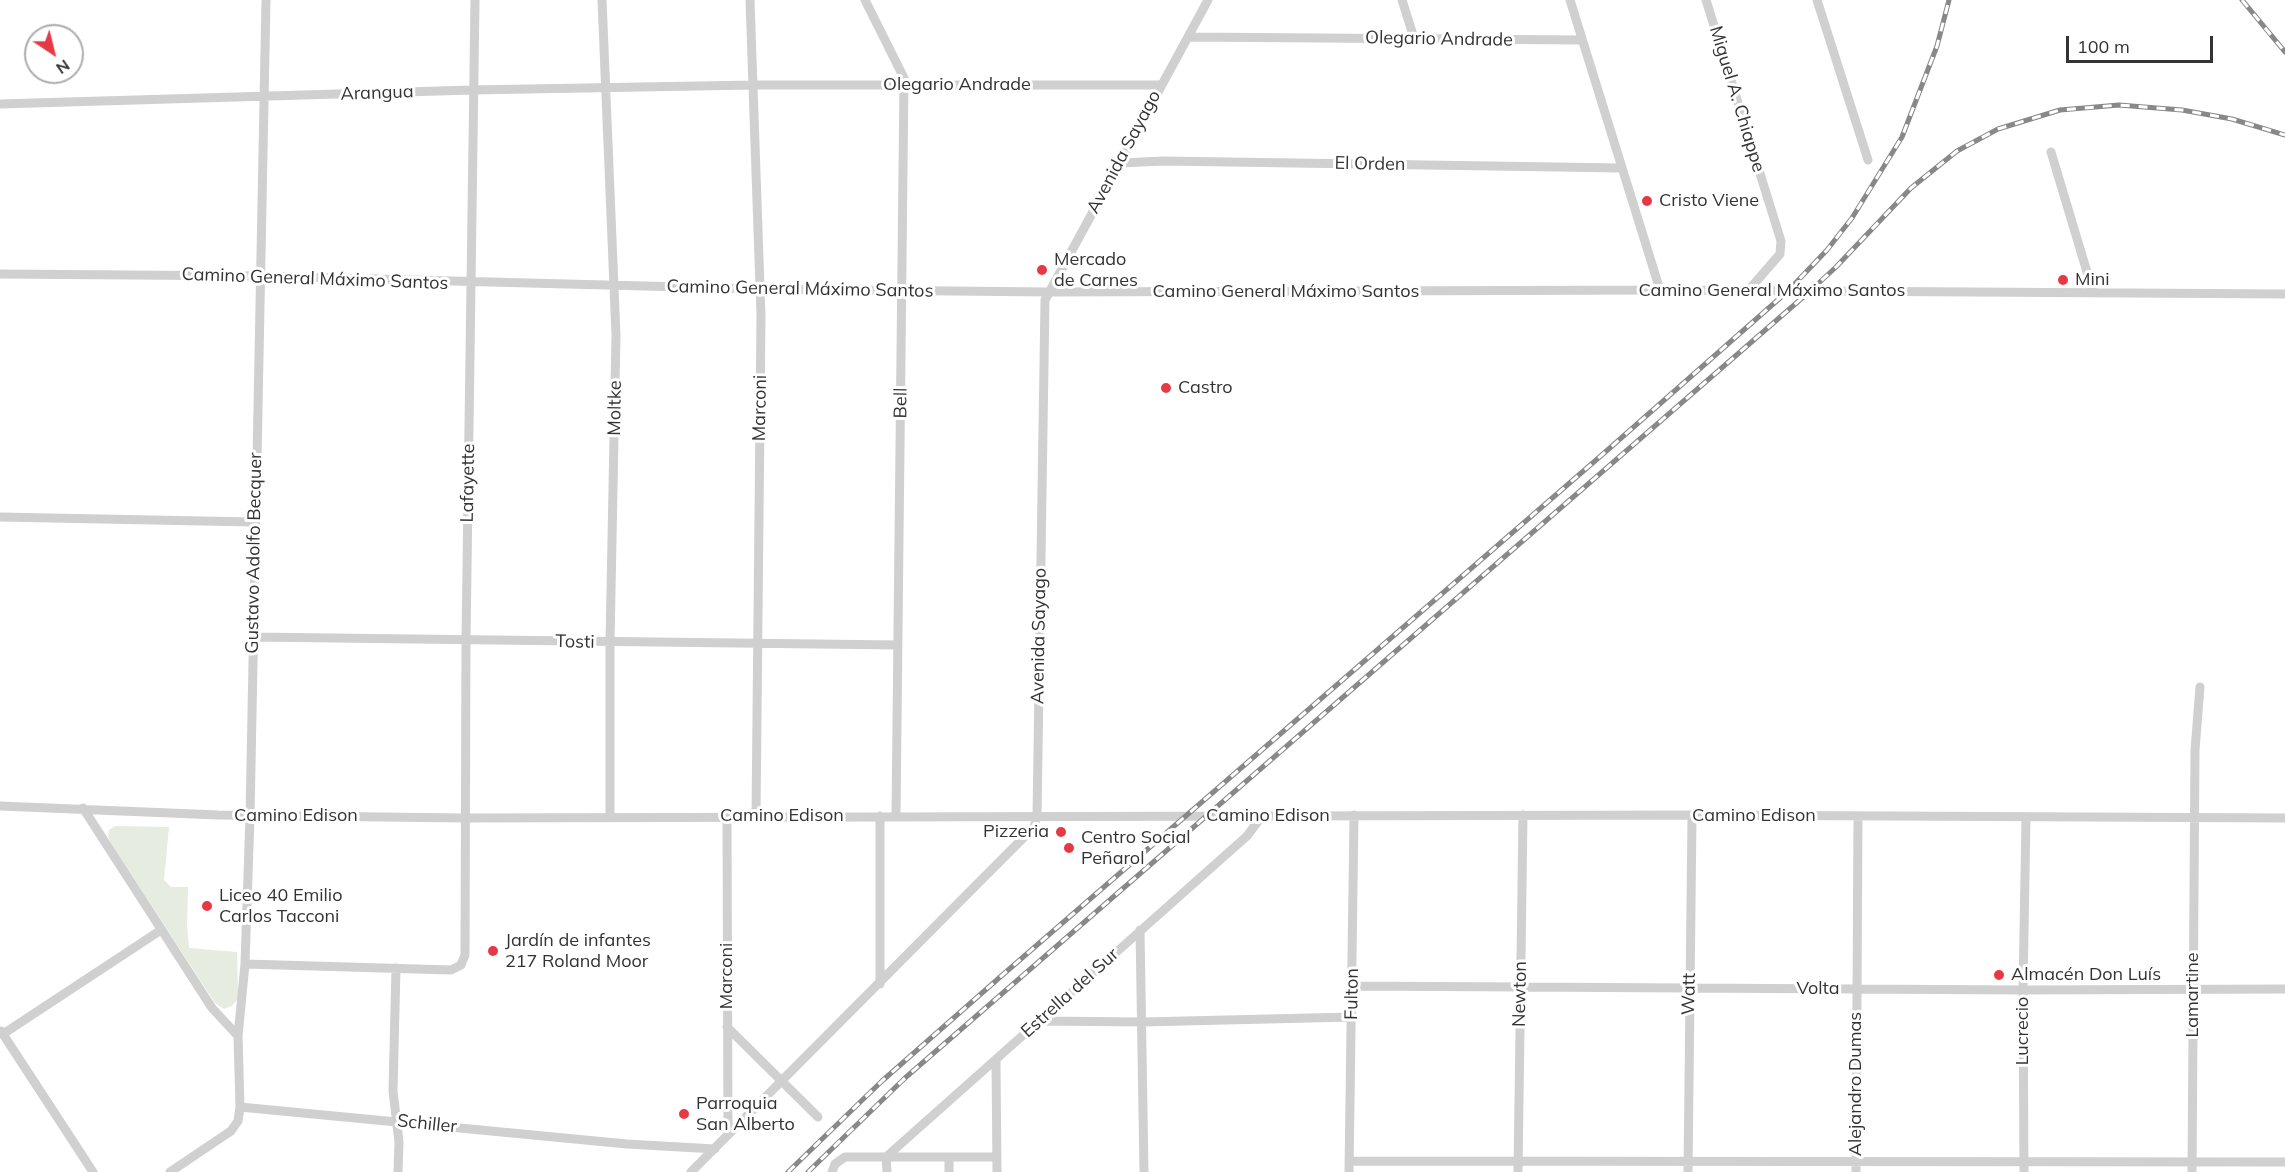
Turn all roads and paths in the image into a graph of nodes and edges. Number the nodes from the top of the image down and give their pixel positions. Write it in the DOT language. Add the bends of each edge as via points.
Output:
graph roads {
  1 [pos="266,0"];
  2 [pos="475,0"];
  3 [pos="602,0"];
  4 [pos="750,0"];
  5 [pos="865,0"];
  6 [pos="1208,0"];
  7 [pos="1402,0"];
  8 [pos="1570,0"];
  9 [pos="1706,0"];
  10 [pos="1817,0"];
  11 [pos="1188,37"];
  12 [pos="1414,38"];
  13 [pos="1582,40"];
  14 [pos="754,84"];
  15 [pos="1161,85"];
  16 [pos="904,86"];
  17 [pos="607,88"];
  18 [pos="472,90"];
  19 [pos="264,96"];
  20 [pos="0,104"];
  21 [pos="2051,152"];
  22 [pos="1868,160"];
  23 [pos="1119,163"];
  24 [pos="1621,168"];
  25 [pos="0,273"];
  26 [pos="260,276"];
  27 [pos="472,283"];
  28 [pos="615,286"];
  29 [pos="760,290"];
  30 [pos="1660,290"];
  31 [pos="902,291"];
  32 [pos="1048,292"];
  33 [pos="1747,292"];
  34 [pos="2093,292"];
  35 [pos="2285,294"];
  36 [pos="0,517"];
  37 [pos="254,522"];
  38 [pos="252,637"];
  39 [pos="466,640"];
  40 [pos="610,642"];
  41 [pos="757,644"];
  42 [pos="898,645"];
  43 [pos="2200,687"];
  44 [pos="0,806"];
  45 [pos="83,808"];
  46 [pos="756,815"];
  47 [pos="896,815"];
  48 [pos="1354,815"];
  49 [pos="1523,815"];
  50 [pos="1692,815"];
  51 [pos="250,816"];
  52 [pos="880,816"];
  53 [pos="1037,816"];
  54 [pos="1262,816"];
  55 [pos="1858,816"];
  56 [pos="610,817"];
  57 [pos="727,817"];
  58 [pos="464,818"];
  59 [pos="2026,818"];
  60 [pos="2194,818"];
  61 [pos="2285,818"];
  62 [pos="161,930"];
  63 [pos="1140,930"];
  64 [pos="245,964"];
  65 [pos="396,968"];
  66 [pos="880,984"];
  67 [pos="1352,986"];
  68 [pos="1520,986"];
  69 [pos="1689,988"];
  70 [pos="1856,989"];
  71 [pos="2193,989"];
  72 [pos="2285,989"];
  73 [pos="2023,990"];
  74 [pos="1351,1017"];
  75 [pos="1038,1021"];
  76 [pos="1143,1022"];
  77 [pos="727,1027"];
  78 [pos="2,1031"];
  79 [pos="238,1036"];
  80 [pos="996,1060"];
  81 [pos="782,1082"];
  82 [pos="240,1107"];
  83 [pos="818,1117"];
  84 [pos="395,1120"];
  85 [pos="728,1135"];
  86 [pos="715,1149"];
  87 [pos="886,1157"];
  88 [pos="997,1157"];
  89 [pos="949,1158"];
  90 [pos="1349,1161"];
  91 [pos="1518,1161"];
  92 [pos="1688,1162"];
  93 [pos="2285,1162"];
  94 [pos="1856,1167"];
  95 [pos="2024,1167"];
  96 [pos="2192,1167"];
  97 [pos="832,1170"];
  98 [pos="93,1172"];
  99 [pos="170,1172"];
  100 [pos="398,1172"];
  101 [pos="691,1172"];
  102 [pos="887,1172"];
  103 [pos="949,1172"];
  104 [pos="997,1172"];
  105 [pos="1144,1172"];
  106 [pos="1349,1172"];
  107 [pos="1518,1172"];
  108 [pos="1688,1172"];
  1 -- 19 [label="street, Gustavo Adolfo Becquer"];
  2 -- 18 [label="street, Lafayette"];
  3 -- 17 [label="street, Moltke"];
  4 -- 14 [label="street, Marconi"];
  5 -- 16 [label="street, Bell" via="901,70"];
  6 -- 11 [label="street, Avenida Sayago"];
  7 -- 12 [label="street"];
  8 -- 13 [label="street"];
  9 -- 33 [label="street, Miguel A. Chiappe" via="1781,241 1780,254"];
  10 -- 22 [label="street"];
  11 -- 12 [label="street, Olegario Andrade"];
  11 -- 15 [label="street, Avenida Sayago"];
  12 -- 13 [label="street, Olegario Andrade"];
  13 -- 24 [label="street"];
  14 -- 16 [label="street, Olegario Andrade"];
  14 -- 17 [label="street, Arangua"];
  14 -- 29 [label="street, Marconi"];
  15 -- 16 [label="street, Olegario Andrade"];
  15 -- 23 [label="street, Avenida Sayago"];
  16 -- 31 [label="street, Bell"];
  17 -- 18 [label="street, Arangua"];
  17 -- 28 [label="street, Moltke"];
  18 -- 19 [label="street, Arangua"];
  18 -- 27 [label="street, Lafayette"];
  19 -- 20 [label="street, Arangua"];
  19 -- 26 [label="street, Gustavo Adolfo Becquer"];
  21 -- 34 [label="street"];
  23 -- 24 [label="street, El Orden"];
  23 -- 32 [label="street, Avenida Sayago"];
  24 -- 30 [label="street"];
  25 -- 26 [label="street, Camino General Máximo Santos"];
  26 -- 27 [label="street, Camino General Máximo Santos"];
  26 -- 37 [label="street, Gustavo Adolfo Becquer"];
  27 -- 28 [label="street, Camino General Máximo Santos"];
  27 -- 39 [label="street, Lafayette"];
  28 -- 29 [label="street, Camino General Máximo Santos"];
  28 -- 40 [label="street, Moltke"];
  29 -- 31 [label="street, Camino General Máximo Santos"];
  29 -- 41 [label="street, Marconi"];
  30 -- 32 [label="street, Camino General Máximo Santos"];
  30 -- 33 [label="street, Camino General Máximo Santos"];
  31 -- 32 [label="street, Camino General Máximo Santos"];
  31 -- 42 [label="street, Bell"];
  32 -- 53 [label="street, Avenida Sayago" via="1044,308"];
  33 -- 34 [label="street, Camino General Máximo Santos"];
  34 -- 35 [label="street, Camino General Máximo Santos"];
  36 -- 37 [label="street"];
  37 -- 38 [label="street, Gustavo Adolfo Becquer"];
  38 -- 39 [label="street, Tosti"];
  38 -- 51 [label="street, Gustavo Adolfo Becquer"];
  39 -- 40 [label="street, Tosti"];
  39 -- 58 [label="street, Lafayette"];
  40 -- 41 [label="street, Tosti"];
  40 -- 56 [label="street, Moltke"];
  41 -- 42 [label="street, Tosti"];
  41 -- 46 [label="street, Marconi"];
  42 -- 47 [label="street, Bell"];
  43 -- 60 [label="street, Lamartine"];
  44 -- 45 [label="street, Camino Edison"];
  45 -- 51 [label="street, Camino Edison"];
  45 -- 62 [label="street"];
  46 -- 52 [label="street, Camino Edison"];
  46 -- 57 [label="street, Camino Edison"];
  47 -- 52 [label="street, Camino Edison"];
  47 -- 53 [label="street, Camino Edison"];
  48 -- 49 [label="street, Camino Edison"];
  48 -- 54 [label="street, Camino Edison"];
  48 -- 67 [label="street, Fulton"];
  49 -- 50 [label="street, Camino Edison"];
  49 -- 68 [label="street, Newton"];
  50 -- 55 [label="street, Camino Edison"];
  50 -- 69 [label="street, Watt"];
  51 -- 58 [label="street, Camino Edison"];
  51 -- 64 [label="street, Gustavo Adolfo Becquer"];
  52 -- 66 [label="street"];
  53 -- 54 [label="street, Camino Edison"];
  53 -- 66 [label="street" via="1034,827"];
  54 -- 63 [label="street, Estrella del Sur" via="1247,836"];
  55 -- 59 [label="street, Camino Edison"];
  55 -- 70 [label="street, Alejandro Dumas"];
  56 -- 57 [label="street, Camino Edison"];
  56 -- 58 [label="street, Camino Edison"];
  57 -- 77 [label="street, Marconi"];
  58 -- 65 [label="street, Lafayette" via="465,955 461,965 451,970"];
  59 -- 60 [label="street, Camino Edison"];
  59 -- 73 [label="street, Lucrecio"];
  60 -- 61 [label="street, Camino Edison"];
  60 -- 71 [label="street, Lamartine"];
  62 -- 78 [label="street"];
  62 -- 79 [label="street" via="212,1008"];
  63 -- 75 [label="street, Estrella del Sur"];
  63 -- 76 [label="street"];
  64 -- 65 [label="street"];
  64 -- 79 [label="street, Gustavo Adolfo Becquer"];
  65 -- 84 [label="street"];
  66 -- 81 [label="street"];
  67 -- 68 [label="street, Volta"];
  67 -- 74 [label="street, Fulton"];
  68 -- 69 [label="street, Volta"];
  68 -- 91 [label="street, Newton"];
  69 -- 70 [label="street, Volta"];
  69 -- 92 [label="street, Watt"];
  70 -- 73 [label="street, Volta"];
  70 -- 94 [label="street, Alejandro Dumas"];
  71 -- 72 [label="street, Volta"];
  71 -- 73 [label="street, Volta"];
  71 -- 96 [label="street, Lamartine"];
  73 -- 95 [label="street, Lucrecio"];
  74 -- 76 [label="street"];
  74 -- 90 [label="street, Fulton"];
  75 -- 76 [label="street"];
  75 -- 80 [label="street, Estrella del Sur"];
  76 -- 105 [label="street"];
  77 -- 81 [label="street"];
  77 -- 85 [label="street, Marconi"];
  78 -- 98 [label="street"];
  79 -- 82 [label="street, Gustavo Adolfo Becquer"];
  80 -- 87 [label="street, Estrella del Sur"];
  80 -- 88 [label="street"];
  81 -- 83 [label="street"];
  81 -- 85 [label="street"];
  82 -- 84 [label="street, Schiller"];
  82 -- 99 [label="street" via="238,1121 231,1131"];
  84 -- 86 [label="street, Schiller"];
  84 -- 100 [label="street"];
  85 -- 86 [label="street"];
  86 -- 101 [label="street"];
  87 -- 89 [label="street"];
  87 -- 97 [label="street" via="845,1156"];
  87 -- 102 [label="street"];
  88 -- 89 [label="street"];
  88 -- 104 [label="street"];
  89 -- 103 [label="street"];
  90 -- 91 [label="street"];
  90 -- 106 [label="street, Fulton"];
  91 -- 92 [label="street"];
  91 -- 107 [label="street, Newton"];
  92 -- 94 [label="street"];
  92 -- 108 [label="street, Watt"];
  93 -- 96 [label="street"];
  94 -- 95 [label="street"];
  95 -- 96 [label="street"];
}
